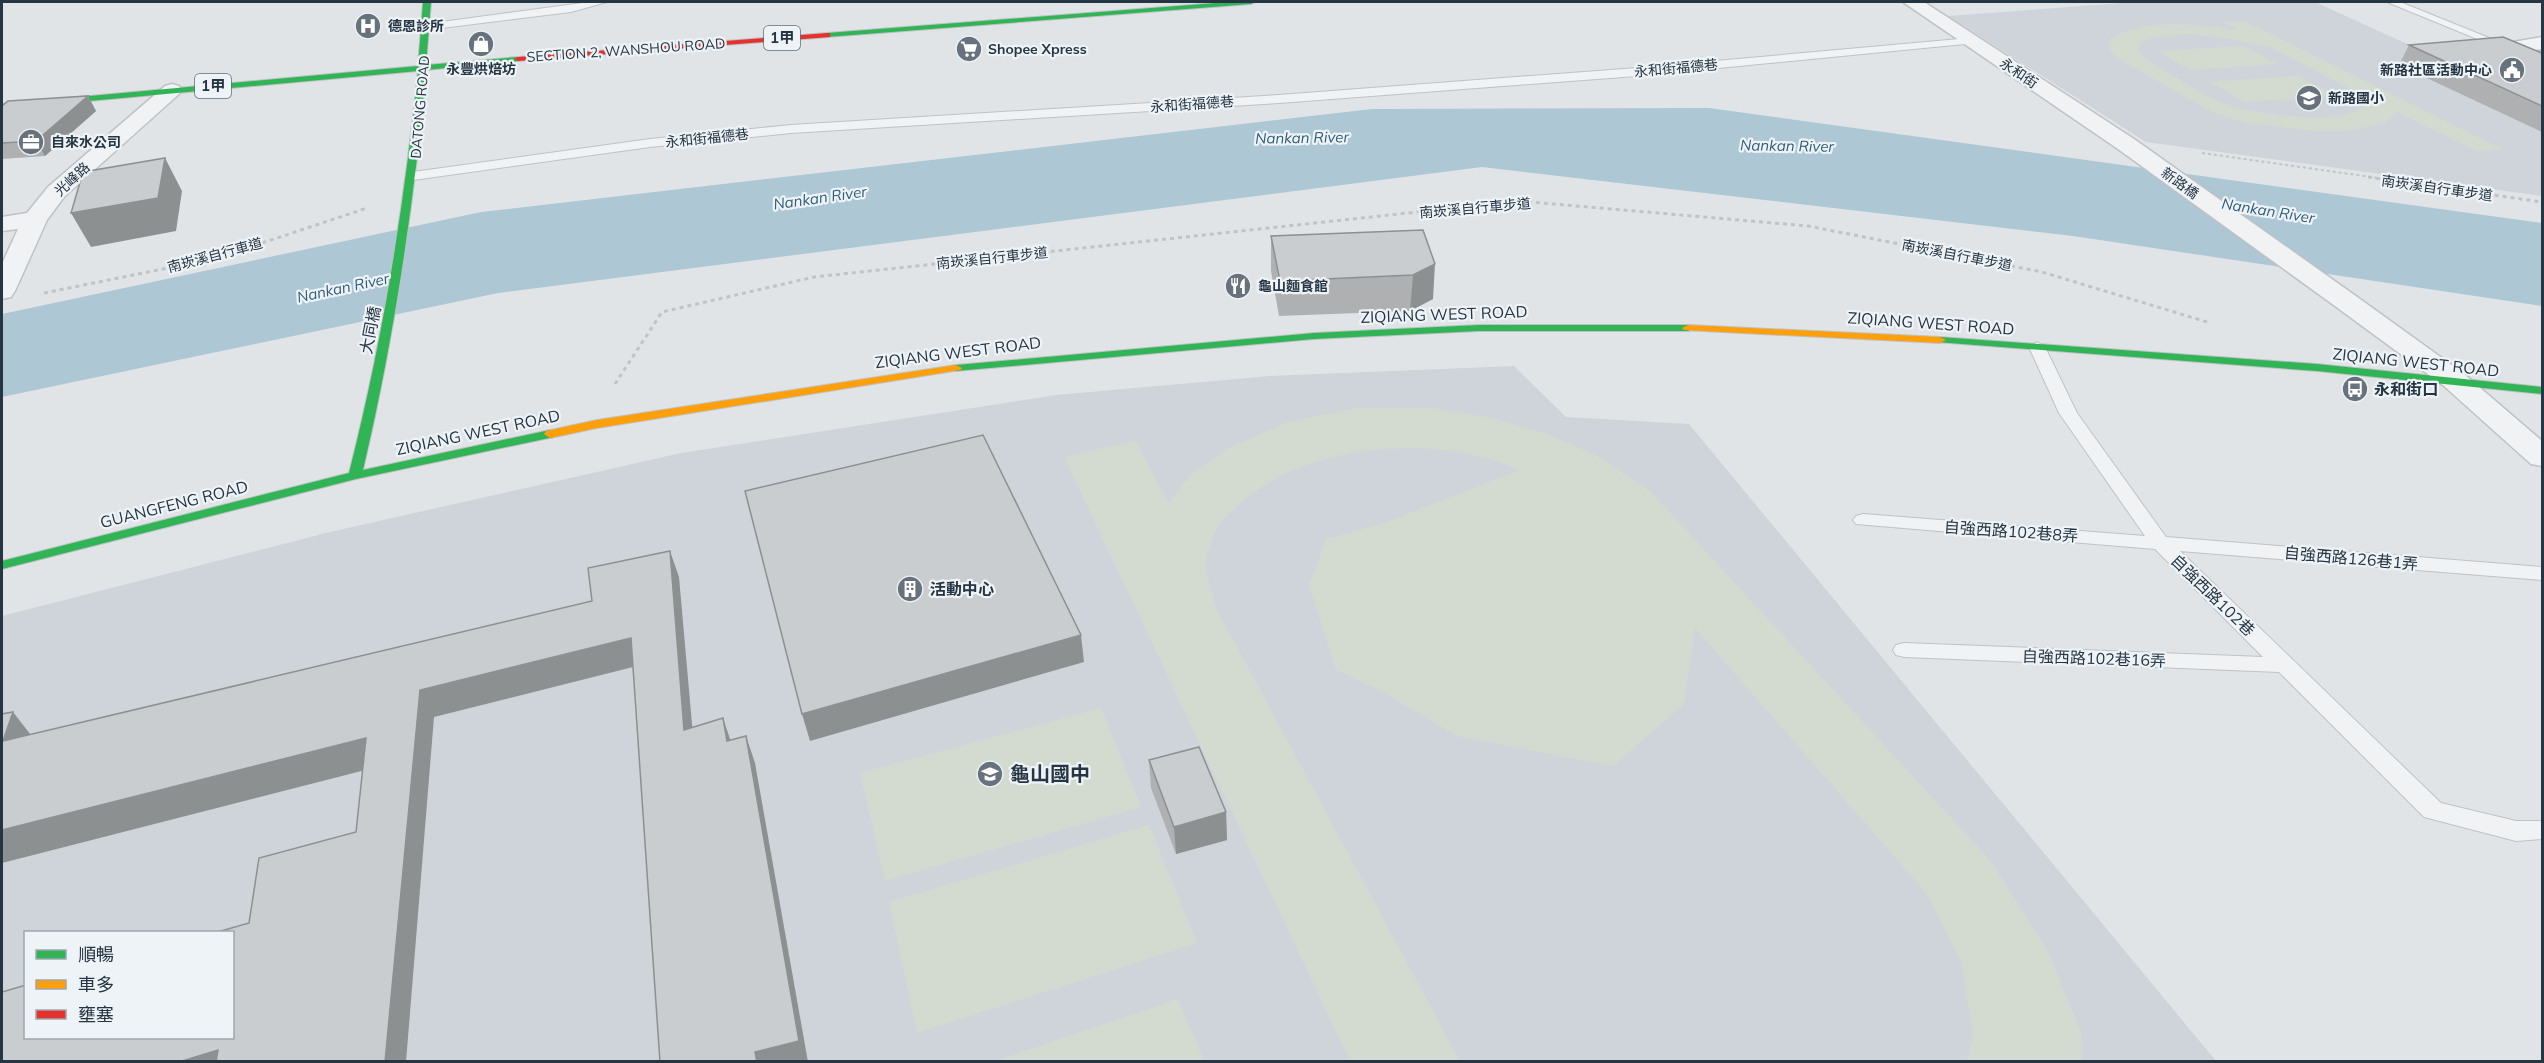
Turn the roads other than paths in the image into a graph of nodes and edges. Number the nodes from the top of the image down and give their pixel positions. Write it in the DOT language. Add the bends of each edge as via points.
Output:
graph roads {
  1 [pos="427,2"];
  2 [pos="602,2"];
  3 [pos="1251,2"];
  4 [pos="1912,2"];
  5 [pos="2392,2"];
  6 [pos="1137,6"];
  7 [pos="426,27"];
  8 [pos="1971,41"];
  9 [pos="2542,43"];
  10 [pos="2508,48"];
  11 [pos="424,66"];
  12 [pos="172,90"];
  13 [pos="2,106"];
  14 [pos="2126,144"];
  15 [pos="413,176"];
  16 [pos="410,211"];
  17 [pos="34,219"];
  18 [pos="2,224"];
  19 [pos="2,291"];
  20 [pos="2037,347"];
  21 [pos="2454,380"];
  22 [pos="2542,392"];
  23 [pos="2542,457"];
  24 [pos="355,476"];
  25 [pos="1863,520"];
  26 [pos="2159,542"];
  27 [pos="2,565"];
  28 [pos="2542,573"];
  29 [pos="1904,650"];
  30 [pos="2285,665"];
  31 [pos="2542,830"];
  1 -- 7 [label="street, DATONG ROAD"];
  2 -- 7 [label="lane"];
  3 -- 6 [label="street, SECTION 2, WANSHOU ROAD / 1甲"];
  4 -- 8 [label="street, 永和街"];
  5 -- 10 [label="lane"];
  6 -- 11 [label="street, SECTION 2, WANSHOU ROAD / 1甲"];
  7 -- 11 [label="street, DATONG ROAD"];
  8 -- 14 [label="street, 永和街"];
  8 -- 15 [label="lane, 永和街福德巷" via="1279,99 791,129 650,143"];
  9 -- 10 [label="street"];
  11 -- 12 [label="street, SECTION 2, WANSHOU ROAD / 1甲"];
  11 -- 15 [label="street, DATONG ROAD"];
  12 -- 13 [label="street, SECTION 2, WANSHOU ROAD / 1甲"];
  12 -- 17 [label="street, 光峰路" via="56,192"];
  14 -- 21 [label="street, 新路橋"];
  15 -- 16 [label="street, DATONG ROAD"];
  16 -- 24 [label="street, 大同橋" via="370,420"];
  17 -- 18 [label="street"];
  17 -- 19 [label="street, 光峰路"];
  20 -- 21 [label="street, ZIQIANG WEST ROAD"];
  20 -- 24 [label="street, ZIQIANG WEST ROAD" via="1655,327 1467,329 1178,346 979,364 798,391 597,424"];
  20 -- 26 [label="lane, 自強西路102巷" via="2068,413"];
  21 -- 22 [label="street, ZIQIANG WEST ROAD"];
  21 -- 23 [label="street"];
  24 -- 27 [label="street, GUANGFENG ROAD"];
  25 -- 26 [label="lane, 自強西路102巷8弄"];
  26 -- 28 [label="lane, 自強西路126巷1弄"];
  26 -- 30 [label="lane, 自強西路102巷"];
  29 -- 30 [label="lane, 自強西路102巷16弄"];
  30 -- 31 [label="lane, 自強西路102巷" via="2433,810 2516,831"];
}
